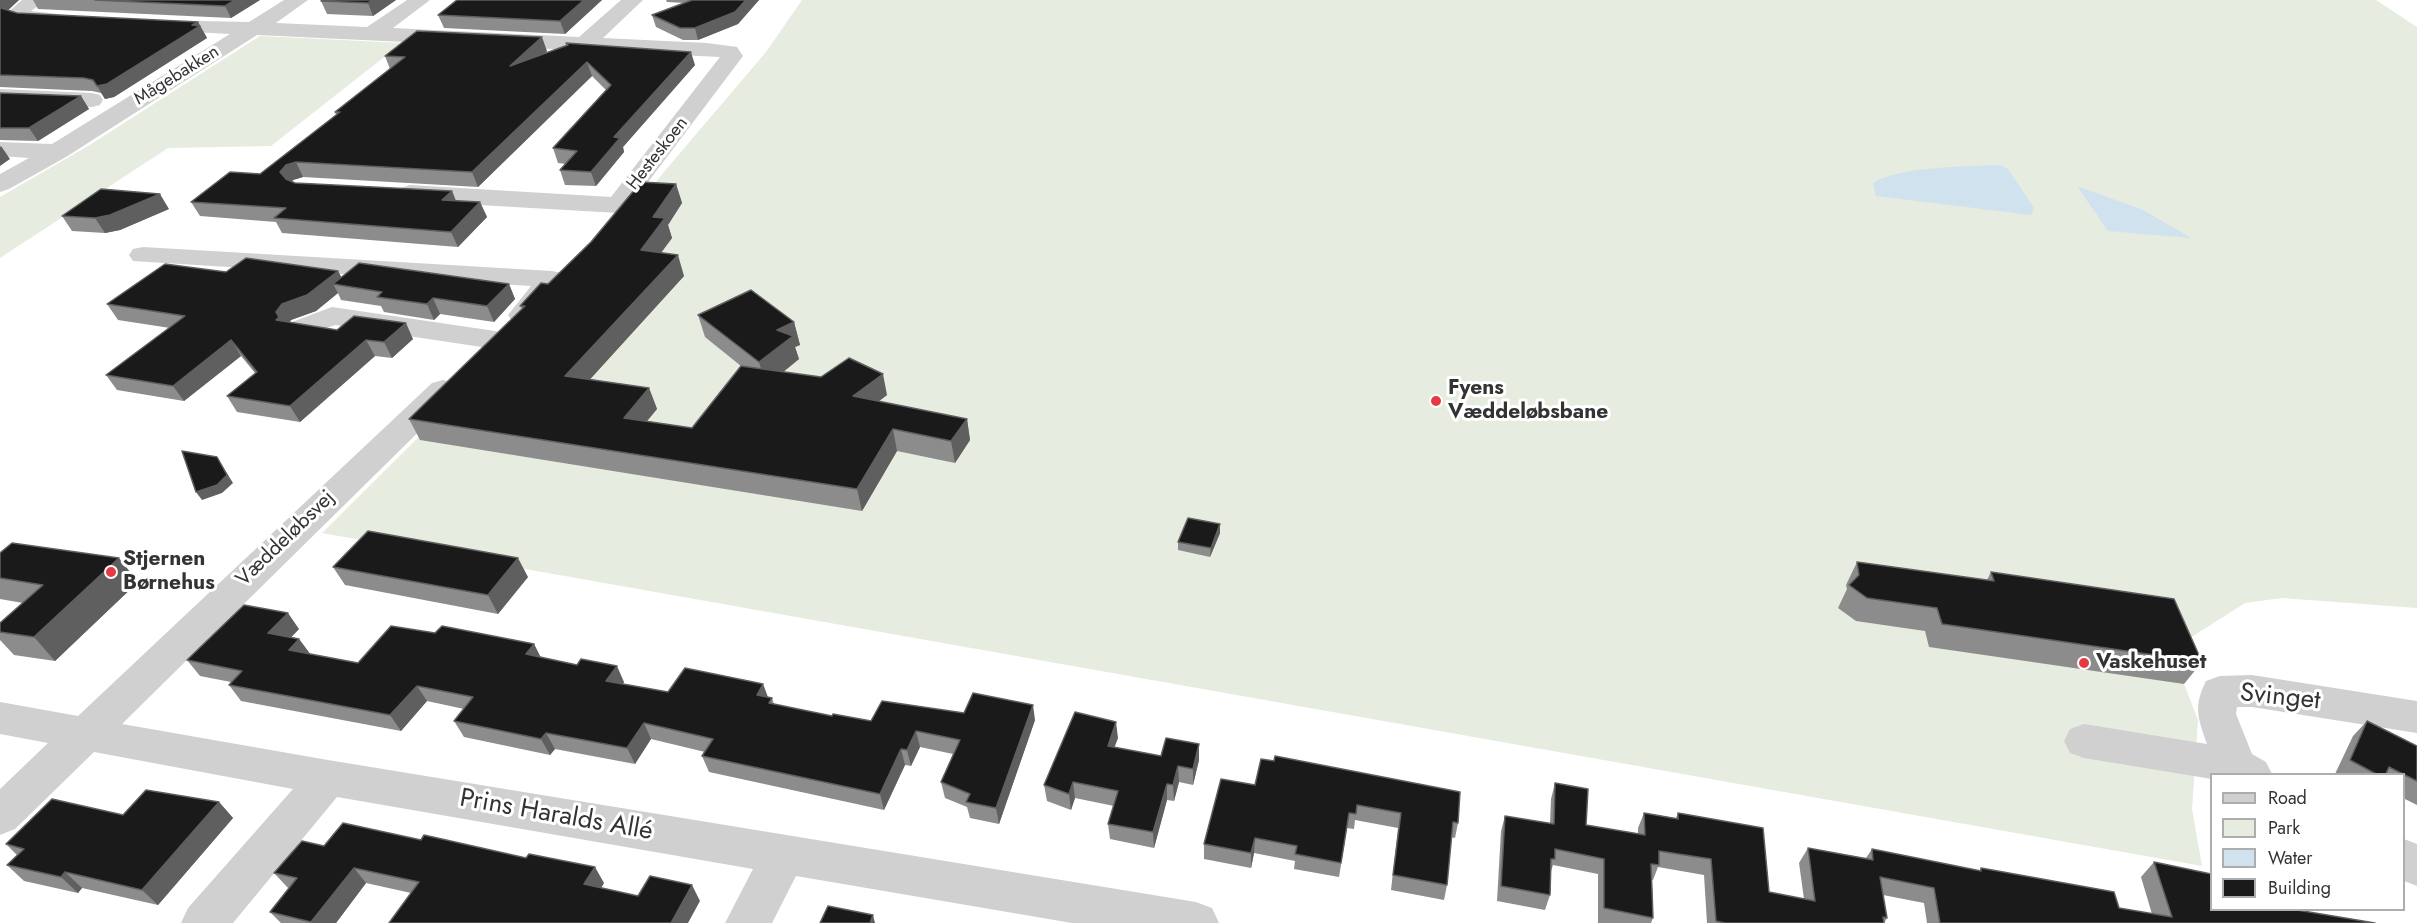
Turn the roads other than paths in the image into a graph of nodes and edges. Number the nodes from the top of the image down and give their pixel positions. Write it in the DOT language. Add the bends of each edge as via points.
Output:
graph roads {
  1 [pos="37,0"];
  2 [pos="298,0"];
  3 [pos="420,0"];
  4 [pos="633,0"];
  5 [pos="188,5"];
  6 [pos="85,20"];
  7 [pos="132,22"];
  8 [pos="156,24"];
  9 [pos="253,28"];
  10 [pos="373,33"];
  11 [pos="585,43"];
  12 [pos="0,96"];
  13 [pos="92,100"];
  14 [pos="0,149"];
  15 [pos="57,152"];
  16 [pos="0,184"];
  17 [pos="392,192"];
  18 [pos="143,255"];
  19 [pos="302,328"];
  20 [pos="495,340"];
  21 [pos="2417,717"];
  22 [pos="0,718"];
  23 [pos="87,732"];
  24 [pos="2084,741"];
  25 [pos="2243,770"];
  26 [pos="328,778"];
  27 [pos="0,816"];
  28 [pos="784,855"];
  29 [pos="204,923"];
  30 [pos="748,923"];
  31 [pos="1196,923"];
  1 -- 6 [label="street" via="16,14"];
  2 -- 9 [label="street, Mågebakken"];
  3 -- 10 [label="street"];
  4 -- 11 [label="street"];
  5 -- 8 [label="street"];
  7 -- 8 [label="street, Hesteskoen"];
  8 -- 9 [label="street, Hesteskoen"];
  9 -- 10 [label="street, Hesteskoen"];
  9 -- 15 [label="street, Mågebakken"];
  10 -- 11 [label="street, Hesteskoen"];
  11 -- 17 [label="street, Hesteskoen" via="707,49 729,52 732,56 618,205"];
  12 -- 13 [label="street"];
  14 -- 15 [label="street"];
  15 -- 16 [label="street, Mågebakken"];
  18 -- 20 [label="street, Væddeløbsvej" via="552,279"];
  19 -- 20 [label="street" via="332,316"];
  20 -- 23 [label="street, Væddeløbsvej"];
  21 -- 25 [label="street, Svinget" via="2252,691 2220,692 2216,714"];
  22 -- 23 [label="street, Prins Haralds Allé"];
  23 -- 26 [label="street, Prins Haralds Allé"];
  23 -- 27 [label="street, Væddeløbsvej"];
  24 -- 25 [label="street"];
  26 -- 28 [label="street, Prins Haralds Allé"];
  26 -- 29 [label="street"];
  28 -- 30 [label="street"];
  28 -- 31 [label="street, Prins Haralds Allé"];
}
